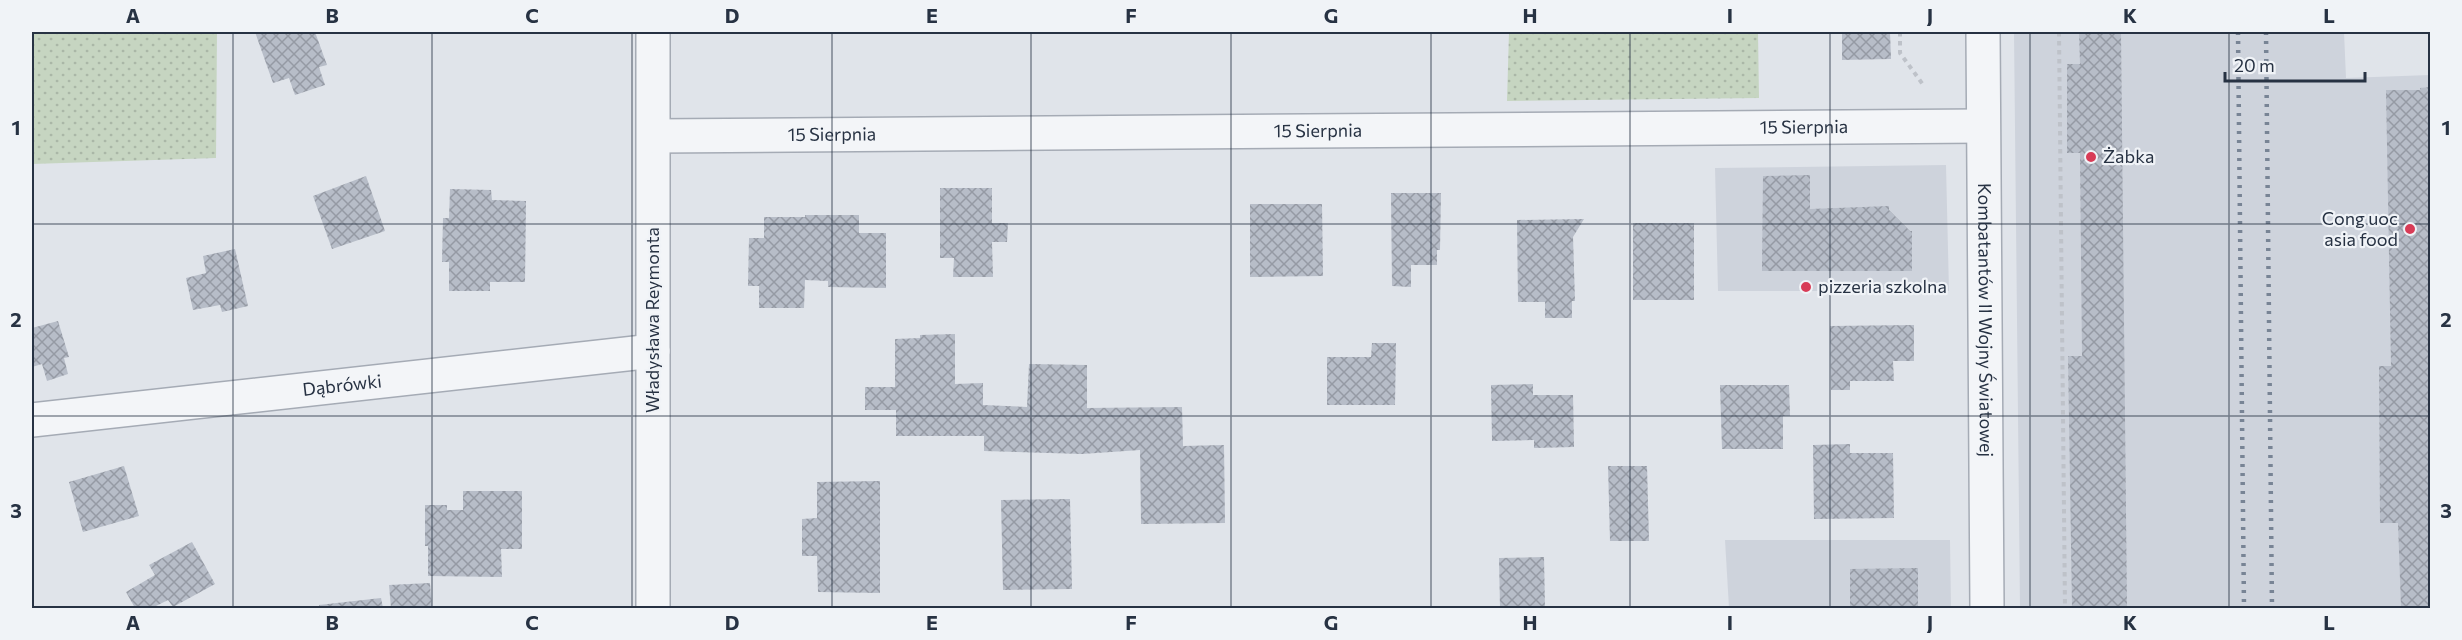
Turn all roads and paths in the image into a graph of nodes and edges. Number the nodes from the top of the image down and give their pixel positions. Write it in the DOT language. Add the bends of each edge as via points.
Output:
graph roads {
  1 [pos="653,32"];
  2 [pos="1983,32"];
  3 [pos="2059,32"];
  4 [pos="1983,126"];
  5 [pos="654,136"];
  6 [pos="653,351"];
  7 [pos="32,420"];
  8 [pos="653,609"];
  9 [pos="1987,609"];
  10 [pos="2065,609"];
  1 -- 5 [label="street, Władysława Reymonta"];
  2 -- 4 [label="street, Kombatantów II Wojny Światowej"];
  3 -- 10 [label="path"];
  4 -- 5 [label="street, 15 Sierpnia"];
  4 -- 9 [label="street, Kombatantów II Wojny Światowej"];
  5 -- 6 [label="street, Władysława Reymonta"];
  6 -- 7 [label="street, Dąbrówki"];
  6 -- 8 [label="street, Władysława Reymonta"];
}
